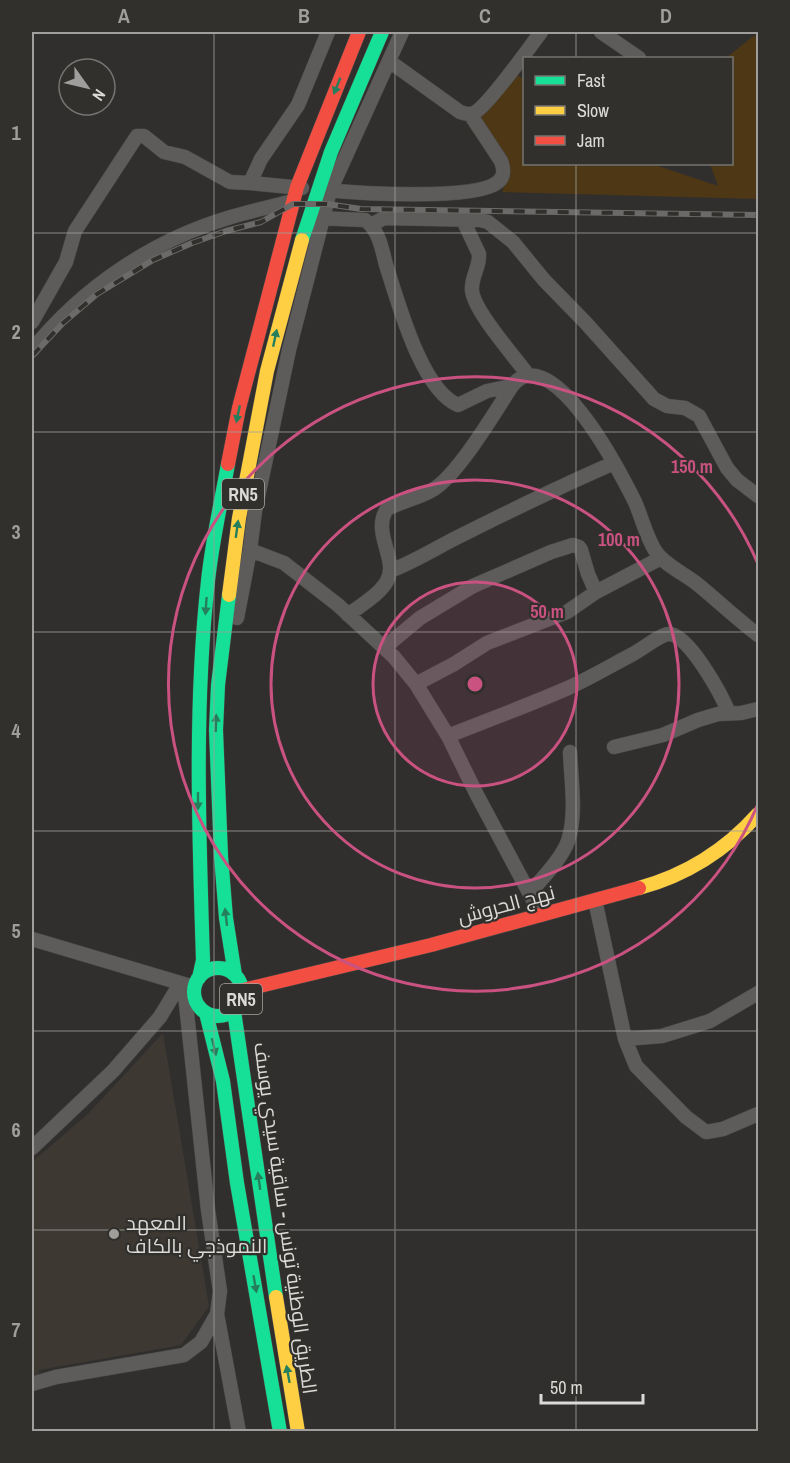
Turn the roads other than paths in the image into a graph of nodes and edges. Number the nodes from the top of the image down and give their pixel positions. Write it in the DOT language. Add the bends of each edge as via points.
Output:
graph roads {
  1 [pos="328,32"];
  2 [pos="360,32"];
  3 [pos="382,32"];
  4 [pos="402,32"];
  5 [pos="541,32"];
  6 [pos="601,32"];
  7 [pos="638,57"];
  8 [pos="389,61"];
  9 [pos="470,114"];
  10 [pos="250,183"];
  11 [pos="323,190"];
  12 [pos="295,194"];
  13 [pos="289,215"];
  14 [pos="308,217"];
  15 [pos="324,218"];
  16 [pos="463,220"];
  17 [pos="371,225"];
  18 [pos="37,300"];
  19 [pos="32,322"];
  20 [pos="32,350"];
  21 [pos="528,375"];
  22 [pos="512,386"];
  23 [pos="614,463"];
  24 [pos="759,496"];
  25 [pos="250,550"];
  26 [pos="661,558"];
  27 [pos="390,571"];
  28 [pos="596,591"];
  29 [pos="348,615"];
  30 [pos="759,636"];
  31 [pos="384,648"];
  32 [pos="417,684"];
  33 [pos="218,685"];
  34 [pos="759,709"];
  35 [pos="729,712"];
  36 [pos="448,736"];
  37 [pos="614,747"];
  38 [pos="570,752"];
  39 [pos="759,814"];
  40 [pos="530,893"];
  41 [pos="595,900"];
  42 [pos="541,915"];
  43 [pos="32,939"];
  44 [pos="235,975"];
  45 [pos="189,983"];
  46 [pos="243,990"];
  47 [pos="759,993"];
  48 [pos="234,1011"];
  49 [pos="206,1014"];
  50 [pos="625,1039"];
  51 [pos="759,1113"];
  52 [pos="32,1149"];
  53 [pos="217,1314"];
  54 [pos="32,1384"];
  55 [pos="239,1431"];
  56 [pos="280,1431"];
  57 [pos="298,1431"];
  1 -- 10 [label="street" via="298,105 261,159"];
  2 -- 12 [label="main road, RN5, one-way"];
  3 -- 11 [label="main road, RN5"];
  4 -- 8 [label="street"];
  5 -- 9 [label="street" via="476,113"];
  6 -- 7 [label="street"];
  8 -- 9 [label="street" via="460,112"];
  8 -- 11 [label="street"];
  9 -- 11 [label="street" via="503,169 499,181 487,189 443,195"];
  10 -- 12 [label="street"];
  10 -- 18 [label="street" via="230,182 185,157 159,149 142,134 137,136 75,231 66,262"];
  11 -- 12 [label="street"];
  11 -- 14 [label="main road, RN5"];
  11 -- 15 [label="street"];
  12 -- 13 [label="main road, RN5"];
  12 -- 20 [label="street" via="158,246 129,263 70,307"];
  13 -- 14 [label="street"];
  13 -- 45 [label="main road, RN5, one-way" via="239,408 208,580 199,740 203,953 202,970"];
  14 -- 15 [label="street"];
  33 -- 14 [label="main road, RN5, one-way" via="250,458 276,334"];
  15 -- 17 [label="street" via="365,220"];
  15 -- 25 [label="street" via="289,350"];
  16 -- 17 [label="street" via="384,219"];
  16 -- 21 [label="street" via="479,254 472,294"];
  16 -- 24 [label="street" via="488,222 513,242 654,399 699,416 727,468"];
  17 -- 22 [label="street" via="406,327 427,373 443,396 458,405 487,391"];
  18 -- 19 [label="street"];
  21 -- 22 [label="street"];
  21 -- 23 [label="street" via="547,380 567,394"];
  22 -- 27 [label="street" via="444,481 387,508 382,522"];
  23 -- 26 [label="street"];
  23 -- 27 [label="street"];
  25 -- 29 [label="street" via="284,562"];
  25 -- 33 [label="street" via="229,654"];
  26 -- 28 [label="street"];
  26 -- 30 [label="street"];
  27 -- 29 [label="street" via="379,590"];
  28 -- 31 [label="street" via="581,550 573,545 473,586 420,618"];
  28 -- 32 [label="street" via="567,612 487,643"];
  29 -- 31 [label="street"];
  31 -- 32 [label="street"];
  32 -- 36 [label="street"];
  44 -- 33 [label="main road, RN5, one-way" via="221,856"];
  34 -- 35 [label="street"];
  35 -- 36 [label="street" via="689,646 666,634 570,687"];
  35 -- 37 [label="street"];
  36 -- 40 [label="street"];
  38 -- 40 [label="street" via="571,818 567,843"];
  39 -- 41 [label="main road, نهج الحروش" via="743,833 694,868"];
  40 -- 42 [label="street"];
  41 -- 42 [label="main road, نهج الحروش"];
  41 -- 50 [label="street"];
  42 -- 46 [label="main road, نهج الحروش"];
  43 -- 45 [label="street"];
  44 -- 45 [label="main road, RN5" via="229,970 212,969"];
  44 -- 46 [label="main road, RN5"];
  45 -- 49 [label="main road, RN5" via="198,1006"];
  45 -- 52 [label="street" via="113,1071"];
  45 -- 53 [label="street" via="208,1210 220,1291"];
  46 -- 48 [label="main road, RN5"];
  47 -- 50 [label="street" via="710,1021 662,1036"];
  48 -- 49 [label="main road, RN5" via="221,1017"];
  57 -- 48 [label="main road, الطريق الوطنية تونس - ساقية سيدي يوسف / RN5, one-way"];
  49 -- 56 [label="main road, الطريق الوطنية تونس - ساقية سيدي يوسف / RN5, one-way" via="223,1081"];
  50 -- 51 [label="street" via="636,1066 706,1132"];
  53 -- 54 [label="street" via="201,1342 184,1355"];
  53 -- 55 [label="street"];
}
